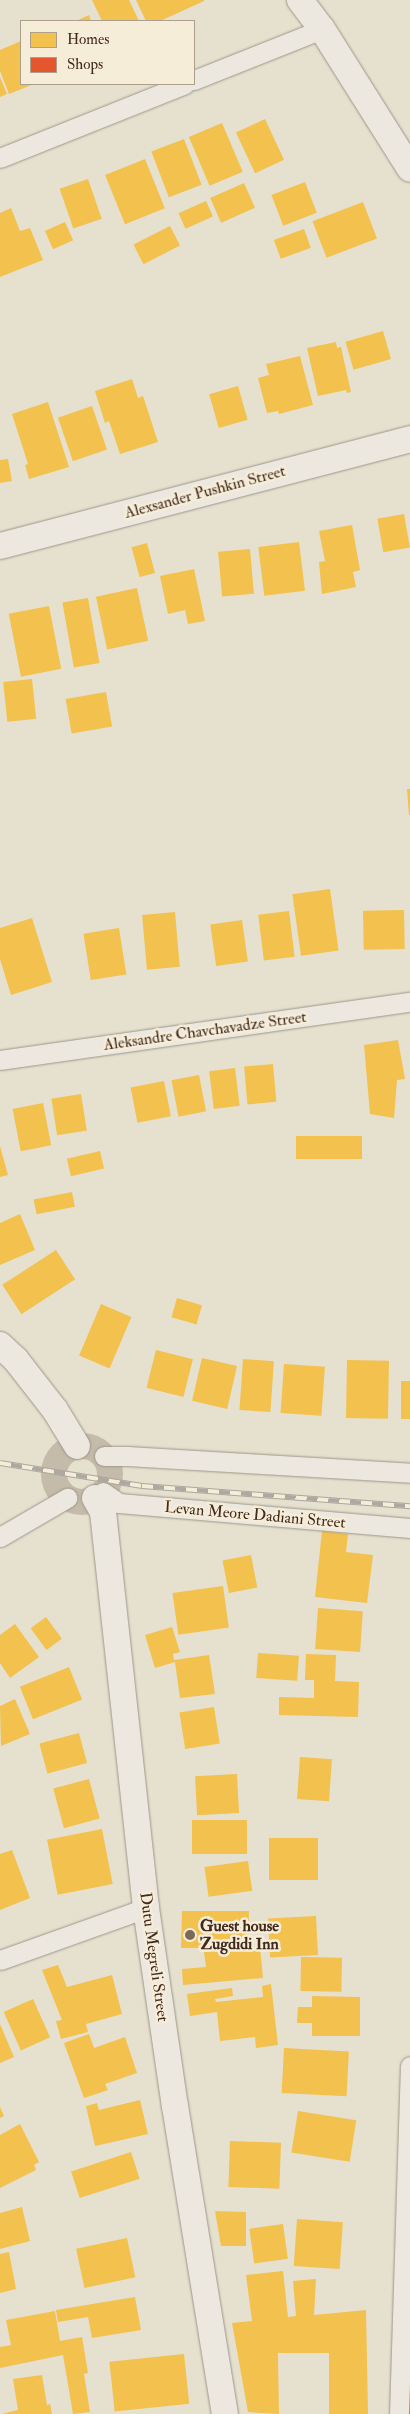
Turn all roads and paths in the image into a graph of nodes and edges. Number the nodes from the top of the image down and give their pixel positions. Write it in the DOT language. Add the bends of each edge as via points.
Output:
graph roads {
  1 [pos="300,0"];
  2 [pos="322,29"];
  3 [pos="195,80"];
  4 [pos="182,85"];
  5 [pos="0,158"];
  6 [pos="410,169"];
  7 [pos="410,439"];
  8 [pos="0,546"];
  9 [pos="410,1002"];
  10 [pos="0,1060"];
  11 [pos="0,1345"];
  12 [pos="77,1446"];
  13 [pos="104,1456"];
  14 [pos="410,1474"];
  15 [pos="99,1495"];
  16 [pos="67,1498"];
  17 [pos="410,1528"];
  18 [pos="0,1537"];
  19 [pos="146,1908"];
  20 [pos="0,1960"];
  21 [pos="410,2066"];
  22 [pos="405,2316"];
  23 [pos="226,2414"];
  24 [pos="399,2414"];
  1 -- 2 [label="street"];
  2 -- 3 [label="street"];
  2 -- 6 [label="street"];
  4 -- 5 [label="street"];
  7 -- 8 [label="street, Alexsander Pushkin Street"];
  9 -- 10 [label="street, Aleksandre Chavchavadze Street"];
  11 -- 12 [label="street" via="16,1360 55,1410"];
  13 -- 14 [label="street"];
  15 -- 17 [label="street, Levan Meore Dadiani Street" via="118,1503"];
  15 -- 19 [label="street, Dutu Megreli Street"];
  16 -- 18 [label="street"];
  19 -- 20 [label="street"];
  19 -- 23 [label="street, Dutu Megreli Street"];
  21 -- 22 [label="street"];
  22 -- 24 [label="street"];
}
